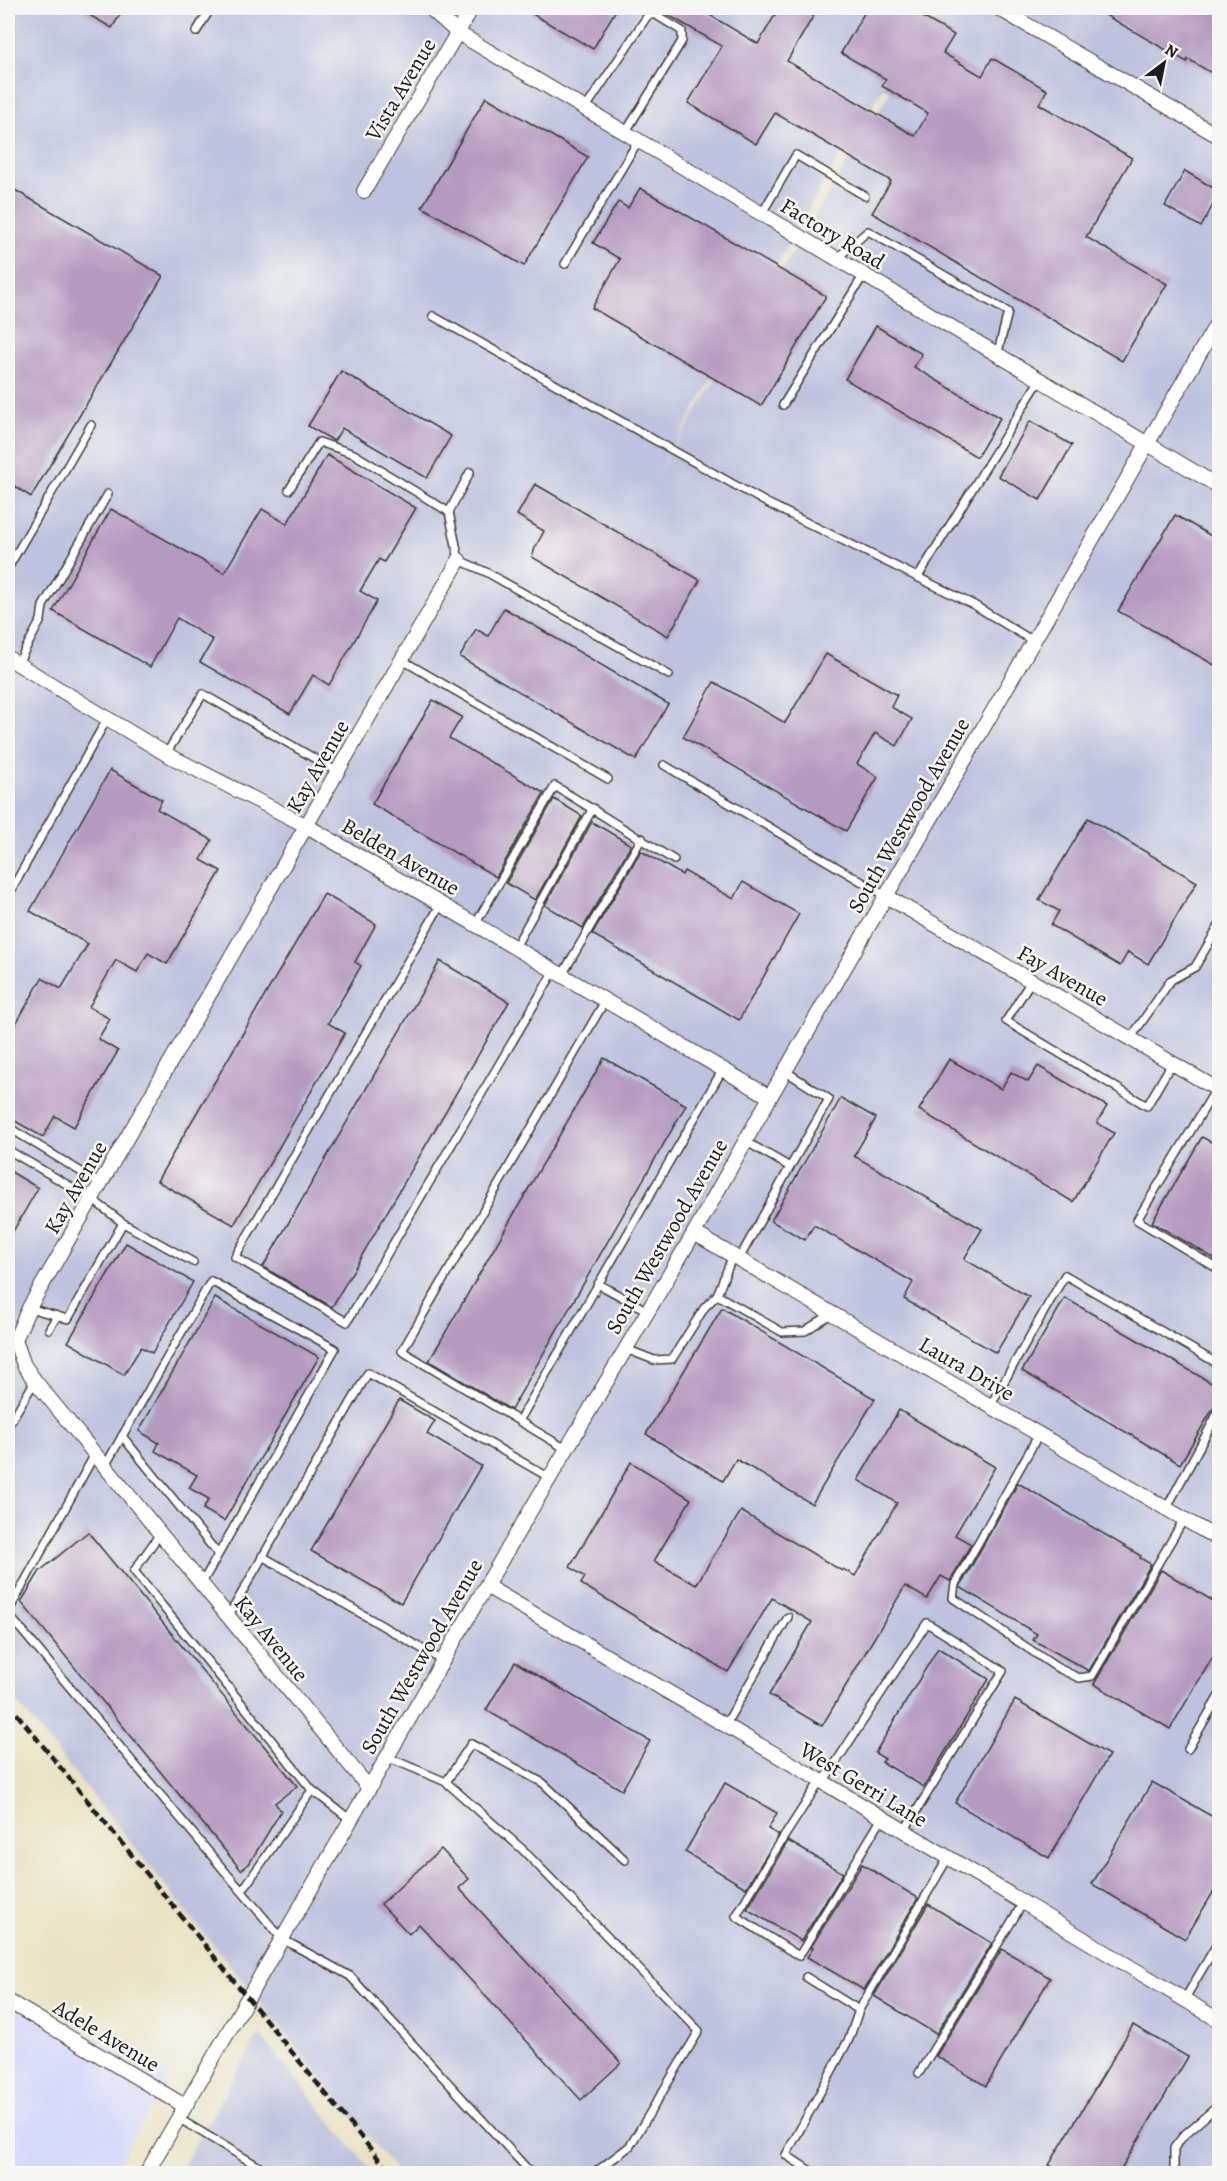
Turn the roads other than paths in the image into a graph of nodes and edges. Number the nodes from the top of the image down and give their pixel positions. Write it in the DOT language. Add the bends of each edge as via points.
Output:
graph roads {
  1 [pos="212,8"];
  2 [pos="430,8"];
  3 [pos="472,8"];
  4 [pos="998,8"];
  5 [pos="196,32"];
  6 [pos="458,33"];
  7 [pos="585,109"];
  8 [pos="625,133"];
  9 [pos="1220,137"];
  10 [pos="638,141"];
  11 [pos="364,191"];
  12 [pos="866,196"];
  13 [pos="761,215"];
  14 [pos="836,260"];
  15 [pos="566,264"];
  16 [pos="863,276"];
  17 [pos="433,316"];
  18 [pos="1220,318"];
  19 [pos="997,356"];
  20 [pos="1039,381"];
  21 [pos="783,405"];
  22 [pos="91,426"];
  23 [pos="1146,445"];
  24 [pos="470,472"];
  25 [pos="1220,488"];
  26 [pos="289,490"];
  27 [pos="108,494"];
  28 [pos="449,512"];
  29 [pos="459,560"];
  30 [pos="8,568"];
  31 [pos="918,577"];
  32 [pos="1033,641"];
  33 [pos="402,660"];
  34 [pos="12,662"];
  35 [pos="669,675"];
  36 [pos="107,719"];
  37 [pos="166,754"];
  38 [pos="664,765"];
  39 [pos="338,772"];
  40 [pos="608,779"];
  41 [pos="593,808"];
  42 [pos="307,826"];
  43 [pos="642,838"];
  44 [pos="674,860"];
  45 [pos="8,896"];
  46 [pos="885,896"];
  47 [pos="441,904"];
  48 [pos="476,923"];
  49 [pos="1220,924"];
  50 [pos="515,946"];
  51 [pos="558,972"];
  52 [pos="1030,981"];
  53 [pos="605,1000"];
  54 [pos="1130,1039"];
  55 [pos="1172,1064"];
  56 [pos="723,1069"];
  57 [pos="785,1071"];
  58 [pos="1218,1090"];
  59 [pos="770,1097"];
  60 [pos="8,1127"];
  61 [pos="745,1142"];
  62 [pos="8,1150"];
  63 [pos="790,1167"];
  64 [pos="101,1184"];
  65 [pos="92,1199"];
  66 [pos="123,1223"];
  67 [pos="694,1233"];
  68 [pos="736,1257"];
  69 [pos="193,1262"];
  70 [pos="1220,1270"];
  71 [pos="598,1284"];
  72 [pos="717,1295"];
  73 [pos="29,1308"];
  74 [pos="648,1311"];
  75 [pos="832,1313"];
  76 [pos="57,1316"];
  77 [pos="49,1329"];
  78 [pos="11,1338"];
  79 [pos="626,1349"];
  80 [pos="1220,1365"];
  81 [pos="35,1381"];
  82 [pos="990,1406"];
  83 [pos="1220,1409"];
  84 [pos="519,1421"];
  85 [pos="8,1426"];
  86 [pos="1039,1434"];
  87 [pos="122,1436"];
  88 [pos="566,1449"];
  89 [pos="95,1454"];
  90 [pos="105,1466"];
  91 [pos="550,1478"];
  92 [pos="1166,1509"];
  93 [pos="1184,1519"];
  94 [pos="159,1535"];
  95 [pos="1220,1540"];
  96 [pos="218,1554"];
  97 [pos="262,1556"];
  98 [pos="201,1583"];
  99 [pos="486,1586"];
  100 [pos="8,1613"];
  101 [pos="228,1617"];
  102 [pos="788,1617"];
  103 [pos="443,1661"];
  104 [pos="1220,1694"];
  105 [pos="724,1727"];
  106 [pos="1188,1749"];
  107 [pos="387,1757"];
  108 [pos="446,1782"];
  109 [pos="821,1782"];
  110 [pos="369,1788"];
  111 [pos="312,1790"];
  112 [pos="882,1818"];
  113 [pos="351,1820"];
  114 [pos="904,1832"];
  115 [pos="948,1858"];
  116 [pos="625,1860"];
  117 [pos="242,1891"];
  118 [pos="1023,1903"];
  119 [pos="282,1939"];
  120 [pos="1220,1939"];
  121 [pos="806,1977"];
  122 [pos="1184,2000"];
  123 [pos="8,2001"];
  124 [pos="859,2010"];
  125 [pos="1220,2021"];
  126 [pos="919,2073"];
  127 [pos="1220,2104"];
  128 [pos="182,2112"];
  129 [pos="146,2174"];
  130 [pos="271,2174"];
  131 [pos="532,2174"];
  132 [pos="593,2174"];
  133 [pos="815,2174"];
  134 [pos="1174,2174"];
  1 -- 5 [label="lane"];
  2 -- 6 [label="street, Factory Road"];
  3 -- 6 [label="street, Vista Avenue"];
  4 -- 9 [label="street"];
  6 -- 7 [label="street, Factory Road"];
  6 -- 11 [label="street, Vista Avenue"];
  7 -- 8 [label="street, Factory Road"];
  7 -- 8 [label="lane" via="648,15 656,15 682,32 682,41"];
  8 -- 10 [label="street, Factory Road"];
  10 -- 13 [label="street, Factory Road"];
  10 -- 15 [label="lane"];
  12 -- 13 [label="lane" via="796,155"];
  13 -- 14 [label="street, Factory Road"];
  14 -- 16 [label="street, Factory Road"];
  14 -- 19 [label="lane" via="868,231 1008,312"];
  16 -- 19 [label="street, Factory Road"];
  16 -- 21 [label="lane"];
  17 -- 31 [label="lane" via="767,503"];
  18 -- 23 [label="street, South Westwood Avenue"];
  19 -- 20 [label="street, Factory Road"];
  20 -- 23 [label="street, Factory Road"];
  20 -- 31 [label="lane"];
  22 -- 30 [label="lane"];
  23 -- 25 [label="street, Factory Road"];
  23 -- 32 [label="street, South Westwood Avenue"];
  24 -- 28 [label="lane"];
  26 -- 28 [label="lane" via="319,442 354,454"];
  27 -- 34 [label="lane" via="43,606 41,620"];
  28 -- 29 [label="lane"];
  29 -- 33 [label="street, Kay Avenue"];
  29 -- 35 [label="lane"];
  31 -- 32 [label="lane"];
  32 -- 46 [label="street, South Westwood Avenue"];
  33 -- 39 [label="street, Kay Avenue"];
  33 -- 40 [label="lane"];
  34 -- 36 [label="street, Belden Avenue"];
  36 -- 37 [label="street, Belden Avenue"];
  36 -- 45 [label="lane"];
  37 -- 39 [label="lane" via="203,694"];
  37 -- 42 [label="street, Belden Avenue"];
  38 -- 46 [label="lane"];
  39 -- 42 [label="street, Kay Avenue"];
  41 -- 43 [label="lane"];
  41 -- 48 [label="lane" via="555,786"];
  41 -- 50 [label="lane"];
  42 -- 47 [label="street, Belden Avenue"];
  42 -- 64 [label="street, Kay Avenue"];
  43 -- 44 [label="lane"];
  43 -- 51 [label="lane"];
  46 -- 52 [label="street, Fay Avenue"];
  46 -- 57 [label="street, South Westwood Avenue"];
  47 -- 48 [label="street, Belden Avenue"];
  47 -- 51 [label="lane" via="236,1257 347,1322"];
  48 -- 50 [label="street, Belden Avenue"];
  49 -- 54 [label="lane" via="1195,967 1171,980"];
  50 -- 51 [label="street, Belden Avenue"];
  51 -- 53 [label="street, Belden Avenue"];
  52 -- 54 [label="street, Fay Avenue"];
  52 -- 55 [label="lane" via="1006,1022 1147,1106"];
  53 -- 56 [label="street, Belden Avenue"];
  53 -- 84 [label="lane" via="402,1351"];
  54 -- 55 [label="street, Fay Avenue"];
  55 -- 58 [label="street, Fay Avenue"];
  56 -- 59 [label="street, Belden Avenue"];
  56 -- 71 [label="lane"];
  57 -- 59 [label="street, South Westwood Avenue"];
  57 -- 63 [label="lane" via="829,1099"];
  58 -- 70 [label="lane" via="1137,1220"];
  59 -- 61 [label="street, South Westwood Avenue"];
  60 -- 64 [label="lane"];
  61 -- 63 [label="lane"];
  61 -- 67 [label="street, South Westwood Avenue"];
  62 -- 65 [label="lane"];
  63 -- 68 [label="lane"];
  64 -- 65 [label="street, Kay Avenue"];
  65 -- 66 [label="lane"];
  65 -- 73 [label="street, Kay Avenue"];
  66 -- 69 [label="lane"];
  66 -- 76 [label="lane" via="69,1319"];
  67 -- 68 [label="street, Laura Drive"];
  67 -- 74 [label="street, South Westwood Avenue"];
  68 -- 72 [label="lane"];
  68 -- 75 [label="street, Laura Drive"];
  71 -- 74 [label="lane"];
  71 -- 84 [label="lane"];
  72 -- 75 [label="lane" via="782,1332 805,1331"];
  72 -- 79 [label="lane" via="672,1359 654,1360"];
  73 -- 76 [label="lane"];
  73 -- 78 [label="street, Kay Avenue"];
  74 -- 79 [label="street, South Westwood Avenue"];
  75 -- 82 [label="street, Laura Drive"];
  76 -- 77 [label="lane"];
  78 -- 81 [label="street, Kay Avenue"];
  79 -- 88 [label="street, South Westwood Avenue"];
  80 -- 82 [label="lane" via="1065,1275"];
  81 -- 85 [label="lane"];
  81 -- 89 [label="street, Kay Avenue"];
  82 -- 86 [label="street, Laura Drive"];
  83 -- 92 [label="lane"];
  84 -- 88 [label="lane"];
  86 -- 92 [label="street, Laura Drive"];
  86 -- 93 [label="lane" via="955,1584 953,1598 1056,1666 1079,1678 1092,1676"];
  87 -- 90 [label="lane"];
  87 -- 96 [label="lane"];
  87 -- 96 [label="lane" via="211,1281 335,1349"];
  88 -- 91 [label="street, South Westwood Avenue"];
  89 -- 90 [label="street, Kay Avenue"];
  89 -- 100 [label="lane"];
  90 -- 94 [label="street, Kay Avenue"];
  91 -- 97 [label="lane" via="368,1373"];
  91 -- 99 [label="street, South Westwood Avenue"];
  92 -- 93 [label="street, Laura Drive"];
  93 -- 95 [label="street, Laura Drive"];
  94 -- 98 [label="street, Kay Avenue"];
  94 -- 111 [label="lane" via="134,1571"];
  96 -- 98 [label="lane"];
  97 -- 101 [label="lane"];
  97 -- 103 [label="lane"];
  98 -- 101 [label="street, Kay Avenue"];
  99 -- 103 [label="street, South Westwood Avenue"];
  99 -- 105 [label="street, West Gerri Lane"];
  100 -- 117 [label="lane"];
  101 -- 110 [label="street, Kay Avenue"];
  102 -- 105 [label="lane"];
  103 -- 107 [label="street, South Westwood Avenue"];
  104 -- 106 [label="lane"];
  105 -- 109 [label="street, West Gerri Lane"];
  107 -- 108 [label="lane"];
  107 -- 110 [label="street, South Westwood Avenue"];
  108 -- 116 [label="lane" via="471,1744 543,1783"];
  108 -- 132 [label="lane" via="522,1849 699,2031 630,2146"];
  109 -- 112 [label="street, West Gerri Lane"];
  109 -- 112 [label="lane" via="736,1916 799,1956"];
  109 -- 114 [label="lane" via="927,1623 1004,1671"];
  110 -- 113 [label="street, South Westwood Avenue"];
  111 -- 113 [label="lane"];
  111 -- 117 [label="lane"];
  112 -- 114 [label="street, West Gerri Lane"];
  113 -- 119 [label="street, South Westwood Avenue"];
  114 -- 115 [label="street, West Gerri Lane"];
  115 -- 118 [label="street, West Gerri Lane"];
  115 -- 124 [label="lane"];
  117 -- 119 [label="lane"];
  118 -- 122 [label="street, West Gerri Lane"];
  118 -- 126 [label="lane"];
  119 -- 128 [label="street, South Westwood Avenue"];
  119 -- 131 [label="lane" via="350,1976"];
  120 -- 122 [label="lane"];
  121 -- 124 [label="lane"];
  122 -- 125 [label="street, West Gerri Lane"];
  123 -- 128 [label="street, Adele Avenue"];
  124 -- 133 [label="lane" via="849,2039 786,2155"];
  127 -- 134 [label="lane" via="1174,2148"];
  128 -- 129 [label="street, South Westwood Avenue"];
  128 -- 130 [label="lane"];
}
